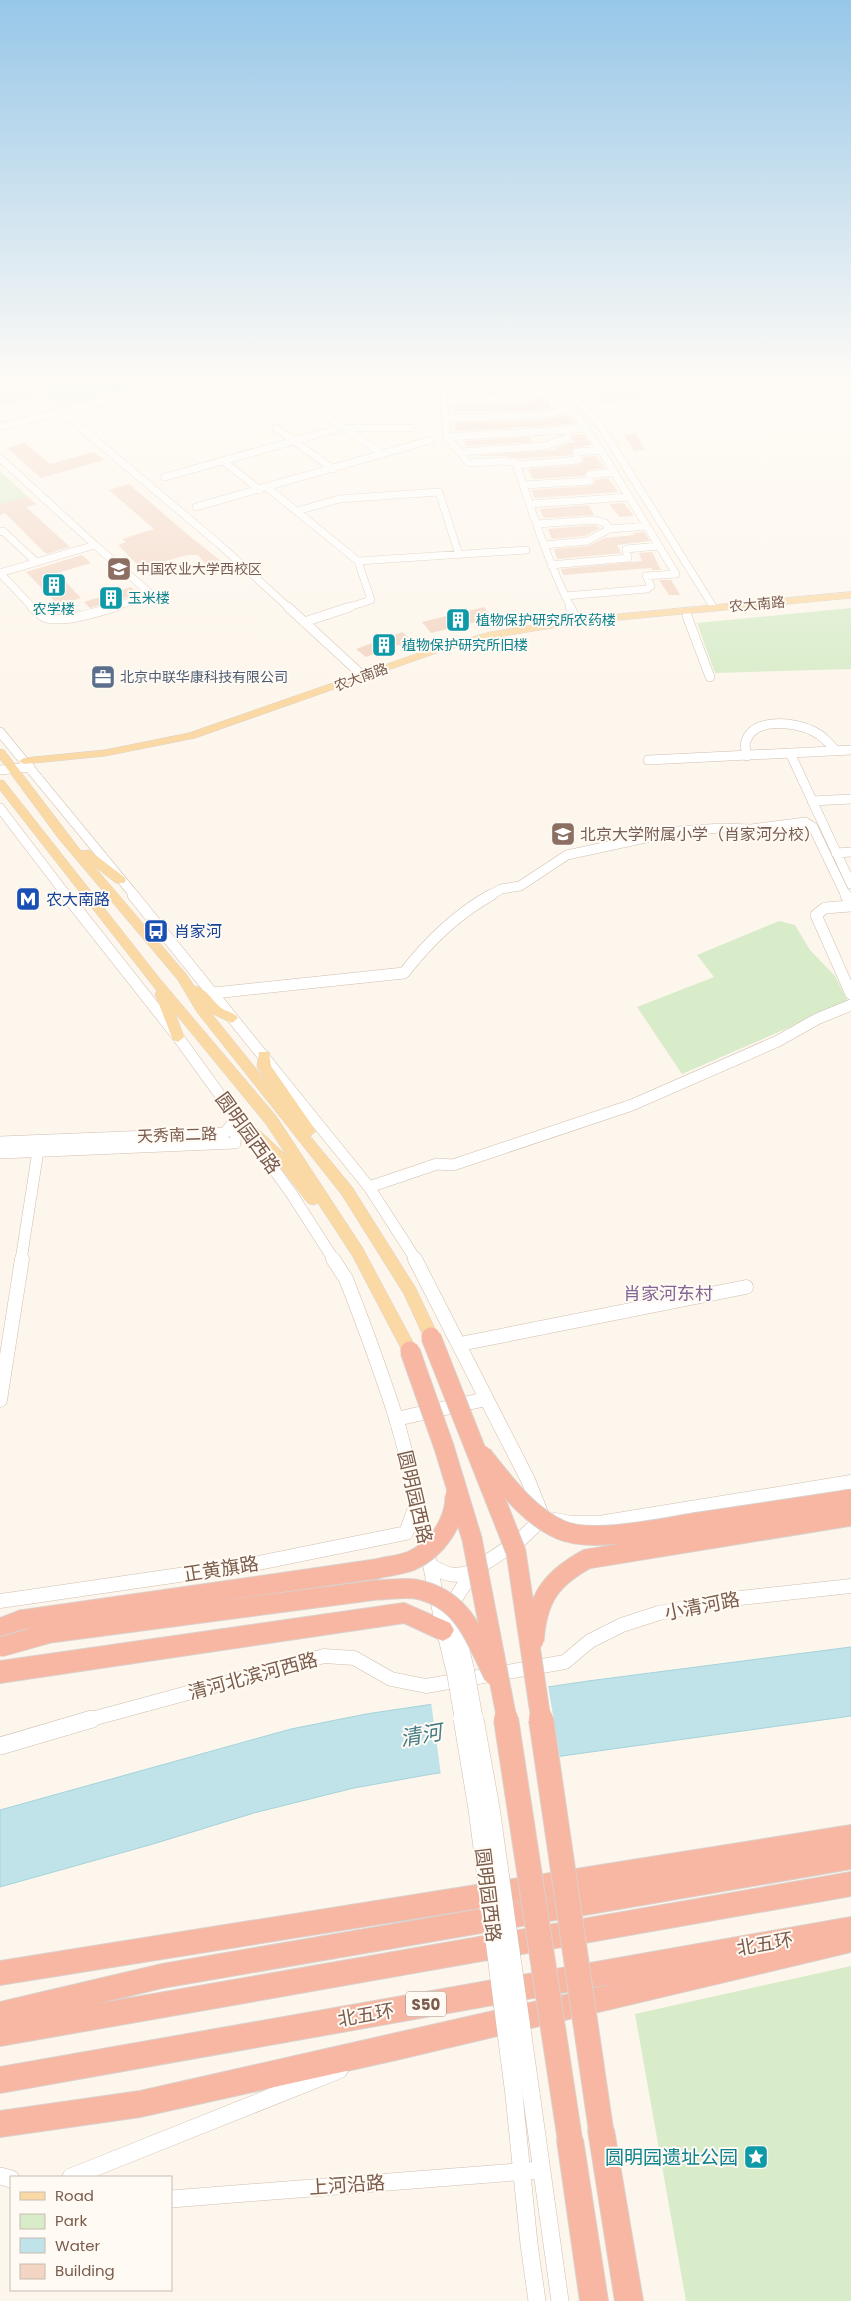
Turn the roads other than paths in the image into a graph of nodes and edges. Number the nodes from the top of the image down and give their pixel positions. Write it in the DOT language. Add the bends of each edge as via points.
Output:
graph roads {
  1 [pos="32,487"];
  2 [pos="153,487"];
  3 [pos="257,487"];
  4 [pos="525,487"];
  5 [pos="623,487"];
  6 [pos="639,487"];
  7 [pos="268,488"];
  8 [pos="260,490"];
  9 [pos="629,497"];
  10 [pos="530,504"];
  11 [pos="196,507"];
  12 [pos="297,511"];
  13 [pos="537,524"];
  14 [pos="647,526"];
  15 [pos="610,529"];
  16 [pos="0,532"];
  17 [pos="95,545"];
  18 [pos="544,545"];
  19 [pos="659,546"];
  20 [pos="526,550"];
  21 [pos="459,554"];
  22 [pos="358,561"];
  23 [pos="36,562"];
  24 [pos="551,565"];
  25 [pos="0,573"];
  26 [pos="851,595"];
  27 [pos="565,596"];
  28 [pos="851,601"];
  29 [pos="714,608"];
  30 [pos="687,616"];
  31 [pos="577,621"];
  32 [pos="304,622"];
  33 [pos="363,676"];
  34 [pos="710,677"];
  35 [pos="0,732"];
  36 [pos="851,750"];
  37 [pos="836,751"];
  38 [pos="0,752"];
  39 [pos="790,753"];
  40 [pos="747,756"];
  41 [pos="648,760"];
  42 [pos="27,764"];
  43 [pos="7,765"];
  44 [pos="0,770"];
  45 [pos="0,782"];
  46 [pos="851,799"];
  47 [pos="812,801"];
  48 [pos="0,808"];
  49 [pos="63,837"];
  50 [pos="851,852"];
  51 [pos="836,853"];
  52 [pos="120,880"];
  53 [pos="851,884"];
  54 [pos="182,977"];
  55 [pos="156,982"];
  56 [pos="214,993"];
  57 [pos="851,994"];
  58 [pos="851,1005"];
  59 [pos="232,1018"];
  60 [pos="178,1037"];
  61 [pos="264,1055"];
  62 [pos="237,1118"];
  63 [pos="0,1142"];
  64 [pos="310,1145"];
  65 [pos="38,1151"];
  66 [pos="0,1153"];
  67 [pos="369,1187"];
  68 [pos="357,1251"];
  69 [pos="746,1287"];
  70 [pos="431,1338"];
  71 [pos="460,1344"];
  72 [pos="410,1351"];
  73 [pos="486,1399"];
  74 [pos="0,1400"];
  75 [pos="396,1419"];
  76 [pos="472,1444"];
  77 [pos="444,1447"];
  78 [pos="851,1482"];
  79 [pos="851,1499"];
  80 [pos="417,1501"];
  81 [pos="851,1516"];
  82 [pos="543,1518"];
  83 [pos="430,1565"];
  84 [pos="473,1570"];
  85 [pos="851,1586"];
  86 [pos="0,1601"];
  87 [pos="21,1620"];
  88 [pos="0,1624"];
  89 [pos="0,1628"];
  90 [pos="443,1630"];
  91 [pos="0,1647"];
  92 [pos="565,1662"];
  93 [pos="461,1671"];
  94 [pos="0,1672"];
  95 [pos="533,1680"];
  96 [pos="502,1690"];
  97 [pos="0,1746"];
  98 [pos="851,1837"];
  99 [pos="851,1857"];
  100 [pos="851,1884"];
  101 [pos="851,1929"];
  102 [pos="851,1940"];
  103 [pos="0,1973"];
  104 [pos="0,2014"];
  105 [pos="0,2033"];
  106 [pos="396,2047"];
  107 [pos="0,2080"];
  108 [pos="523,2094"];
  109 [pos="0,2124"];
  110 [pos="570,2140"];
  111 [pos="542,2170"];
  112 [pos="522,2172"];
  113 [pos="74,2176"];
  114 [pos="172,2199"];
  115 [pos="537,2301"];
  116 [pos="560,2301"];
  117 [pos="594,2301"];
  118 [pos="629,2301"];
  1 -- 17 [label="street"];
  2 -- 32 [label="street"];
  3 -- 8 [label="street"];
  4 -- 10 [label="street"];
  5 -- 9 [label="street"];
  6 -- 29 [label="street"];
  7 -- 8 [label="street"];
  7 -- 12 [label="street"];
  8 -- 11 [label="street"];
  9 -- 10 [label="street"];
  9 -- 14 [label="street"];
  10 -- 13 [label="street"];
  12 -- 21 [label="street" via="339,499 439,492"];
  12 -- 22 [label="street"];
  13 -- 15 [label="street" via="595,520 606,523"];
  13 -- 18 [label="street"];
  14 -- 15 [label="street"];
  14 -- 19 [label="street"];
  15 -- 18 [label="street" via="587,541"];
  16 -- 23 [label="street" via="3,531"];
  17 -- 23 [label="street"];
  17 -- 25 [label="street" via="152,595 72,618 56,618 44,616"];
  18 -- 24 [label="street"];
  19 -- 24 [label="street" via="626,549 628,558"];
  19 -- 27 [label="street" via="676,574 646,576 651,586 647,588"];
  20 -- 21 [label="street"];
  21 -- 22 [label="street"];
  22 -- 32 [label="street" via="371,600"];
  23 -- 25 [label="street"];
  24 -- 27 [label="street"];
  26 -- 29 [label="main road, 农大南路"];
  27 -- 31 [label="street"];
  28 -- 30 [label="main road, 农大南路"];
  29 -- 31 [label="main road, 农大南路"];
  30 -- 34 [label="street"];
  30 -- 42 [label="main road, 农大南路" via="562,629 495,640 448,653 195,742 105,760"];
  31 -- 33 [label="main road, 农大南路" via="466,641"];
  32 -- 33 [label="street"];
  33 -- 42 [label="main road, 农大南路" via="191,736"];
  35 -- 42 [label="street"];
  36 -- 37 [label="street"];
  37 -- 39 [label="street"];
  37 -- 40 [label="street" via="819,733 793,724 778,724 760,728 747,736 744,744"];
  38 -- 43 [label="main road"];
  39 -- 40 [label="street"];
  39 -- 47 [label="street"];
  40 -- 41 [label="street"];
  42 -- 43 [label="street"];
  42 -- 52 [label="street"];
  43 -- 44 [label="street"];
  43 -- 49 [label="main road"];
  45 -- 55 [label="main road, 圆明园西路"];
  46 -- 47 [label="street"];
  47 -- 51 [label="street"];
  48 -- 60 [label="street, 圆明园西路"];
  49 -- 52 [label="main road"];
  49 -- 54 [label="main road"];
  50 -- 51 [label="street"];
  51 -- 53 [label="street"];
  52 -- 56 [label="street"];
  54 -- 59 [label="main road" via="218,1012"];
  54 -- 64 [label="main road" via="201,1010"];
  55 -- 60 [label="main road"];
  55 -- 68 [label="main road, 圆明园西路" via="271,1120"];
  56 -- 57 [label="street" via="404,973 425,946 473,905 501,889 520,886 566,855 678,831 751,829 805,822 813,827 851,906 825,908 816,915"];
  56 -- 59 [label="street"];
  58 -- 67 [label="street" via="817,1018 778,1042 632,1105 453,1164 437,1164"];
  59 -- 61 [label="street"];
  60 -- 62 [label="street, 圆明园西路"];
  61 -- 64 [label="main road" via="264,1068 309,1129"];
  61 -- 67 [label="street"];
  62 -- 63 [label="street, 天秀南二路" via="225,1133"];
  62 -- 65 [label="street, 天秀南二路" via="235,1143"];
  62 -- 68 [label="main road" via="281,1158"];
  62 -- 75 [label="street, 圆明园西路" via="291,1193 346,1279"];
  64 -- 70 [label="main road" via="347,1191 410,1291"];
  65 -- 66 [label="street, 天秀南二路"];
  65 -- 74 [label="street"];
  67 -- 71 [label="street" via="417,1262"];
  68 -- 72 [label="main road, 圆明园西路"];
  69 -- 71 [label="street"];
  70 -- 76 [label="highway, bridge"];
  71 -- 73 [label="street"];
  72 -- 77 [label="highway, 圆明园西路, bridge"];
  73 -- 75 [label="street"];
  73 -- 82 [label="street" via="528,1480"];
  75 -- 80 [label="street, 圆明园西路"];
  76 -- 79 [label="highway, bridge" via="522,1502 540,1518 564,1531 594,1535 624,1532"];
  76 -- 95 [label="highway, bridge" via="516,1552"];
  77 -- 87 [label="highway, bridge" via="456,1498 454,1517 437,1541 413,1560 376,1569"];
  77 -- 96 [label="highway, 圆明园西路, bridge" via="472,1539"];
  78 -- 82 [label="street" via="599,1523"];
  80 -- 83 [label="street, 圆明园西路"];
  80 -- 86 [label="street, 正黄旗路" via="406,1532 248,1565"];
  81 -- 95 [label="highway, bridge" via="613,1554 588,1559 564,1571 543,1599 537,1618"];
  82 -- 84 [label="street, 圆明园西路" via="520,1540"];
  83 -- 84 [label="street" via="458,1578"];
  83 -- 90 [label="street, 圆明园西路"];
  84 -- 93 [label="street, 圆明园西路" via="452,1604"];
  85 -- 92 [label="street, 小清河路" via="695,1604 595,1636 576,1649"];
  87 -- 88 [label="highway"];
  87 -- 89 [label="highway"];
  90 -- 93 [label="street, 圆明园西路"];
  90 -- 94 [label="highway" via="404,1613"];
  91 -- 96 [label="highway, bridge" via="50,1633 376,1590 414,1589 442,1600 465,1618"];
  92 -- 97 [label="street, 清河北滨河西路" via="426,1686 391,1679 354,1658 324,1656"];
  93 -- 108 [label="street, 圆明园西路, bridge" via="477,1809"];
  95 -- 118 [label="highway, bridge"];
  96 -- 110 [label="highway, 圆明园西路, bridge"];
  98 -- 103 [label="highway"];
  99 -- 104 [label="highway" via="162,1976"];
  100 -- 105 [label="highway"];
  101 -- 107 [label="highway, 北五环 / S50"];
  102 -- 106 [label="highway"];
  106 -- 109 [label="highway" via="140,2104"];
  106 -- 113 [label="street"];
  108 -- 111 [label="street, 圆明园西路"];
  108 -- 112 [label="street, 圆明园西路"];
  110 -- 117 [label="highway, 圆明园西路"];
  111 -- 112 [label="street, 上河沿路"];
  111 -- 116 [label="street, 圆明园西路"];
  112 -- 114 [label="street, 上河沿路"];
  112 -- 115 [label="street, 圆明园西路"];
}
